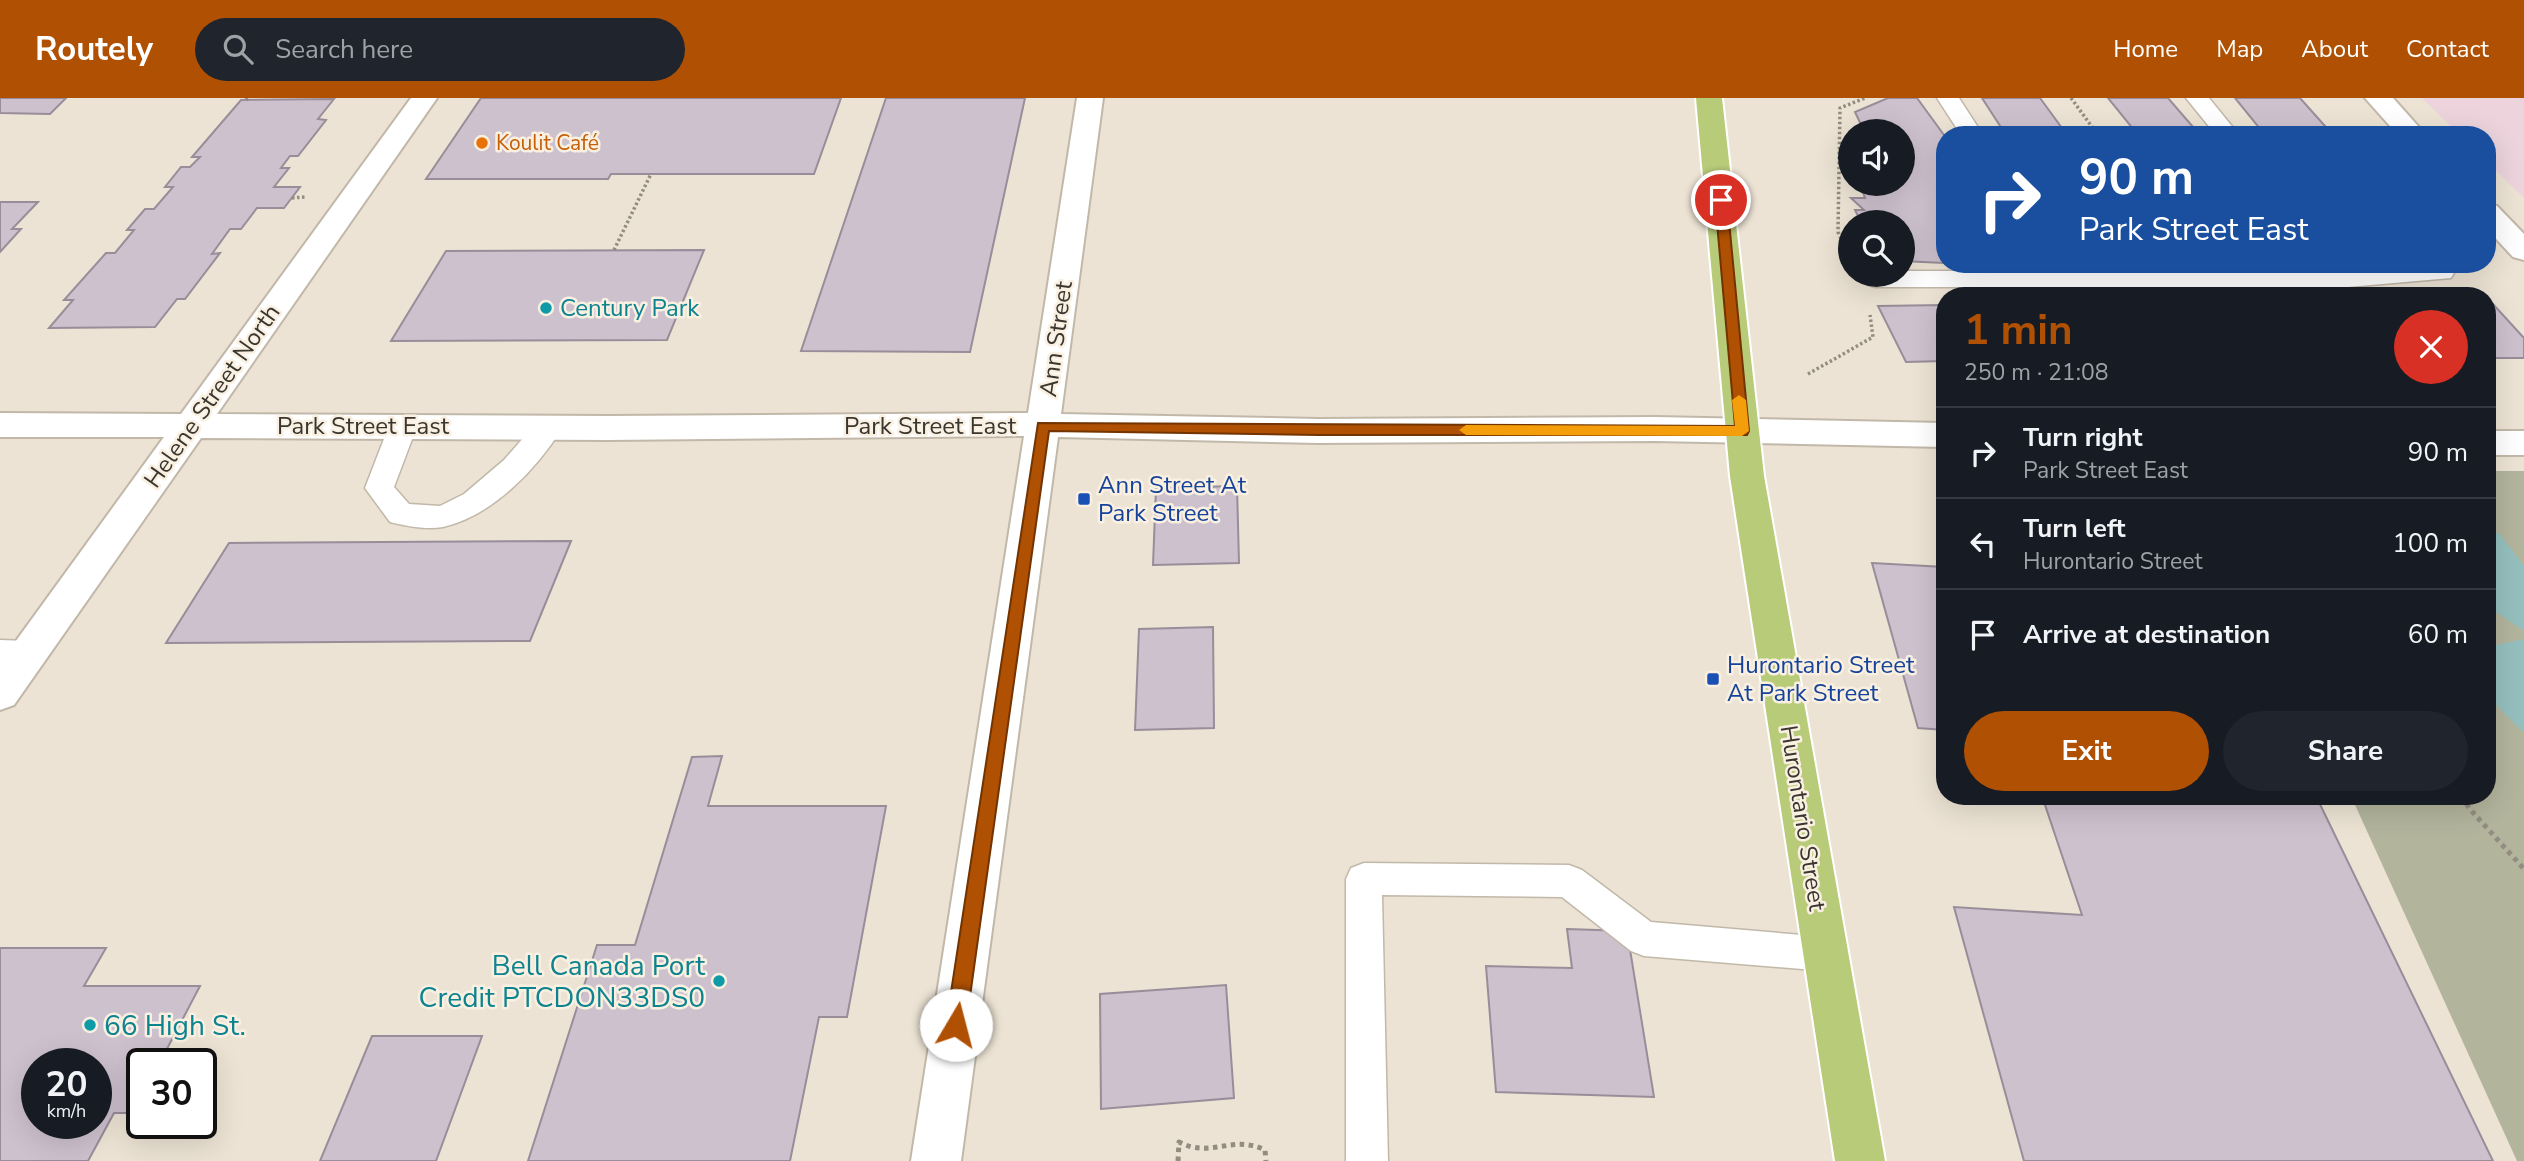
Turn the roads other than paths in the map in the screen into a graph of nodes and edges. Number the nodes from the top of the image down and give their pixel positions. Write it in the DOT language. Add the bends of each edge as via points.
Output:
graph roads {
  1 [pos="425,98"];
  2 [pos="1090,98"];
  3 [pos="1709,98"];
  4 [pos="1948,98"];
  5 [pos="2197,98"];
  6 [pos="2378,98"];
  7 [pos="1966,126"];
  8 [pos="2220,126"];
  9 [pos="2404,126"];
  10 [pos="2496,221"];
  11 [pos="2524,251"];
  12 [pos="1996,273"];
  13 [pos="1915,277"];
  14 [pos="0,425"];
  15 [pos="192,425"];
  16 [pos="403,426"];
  17 [pos="1043,426"];
  18 [pos="548,428"];
  19 [pos="1742,431"];
  20 [pos="1936,435"];
  21 [pos="2496,443"];
  22 [pos="2524,443"];
  23 [pos="14,653"];
  24 [pos="0,694"];
  25 [pos="1826,954"];
  26 [pos="936,1161"];
  27 [pos="1367,1161"];
  28 [pos="1860,1161"];
  1 -- 15 [label="street, Helene Street North"];
  2 -- 17 [label="street, Ann Street"];
  3 -- 19 [label="main road, Hurontario Street"];
  4 -- 7 [label="lane"];
  5 -- 8 [label="lane"];
  6 -- 9 [label="street"];
  10 -- 11 [label="street"];
  12 -- 13 [label="lane"];
  14 -- 15 [label="street, Park Street East"];
  15 -- 16 [label="street, Park Street East"];
  15 -- 23 [label="street, Helene Street North"];
  16 -- 18 [label="street, Park Street East"];
  16 -- 18 [label="lane" via="379,488 400,514 442,517 490,491"];
  17 -- 18 [label="street, Park Street East"];
  17 -- 19 [label="street, Park Street East"];
  17 -- 26 [label="street, Ann Street"];
  19 -- 20 [label="street, Park Street East"];
  19 -- 25 [label="main road, Hurontario Street"];
  21 -- 22 [label="street"];
  23 -- 24 [label="street, Helene Street North"];
  25 -- 27 [label="lane" via="1644,939 1569,881 1364,880"];
  25 -- 28 [label="main road, Hurontario Street"];
}
